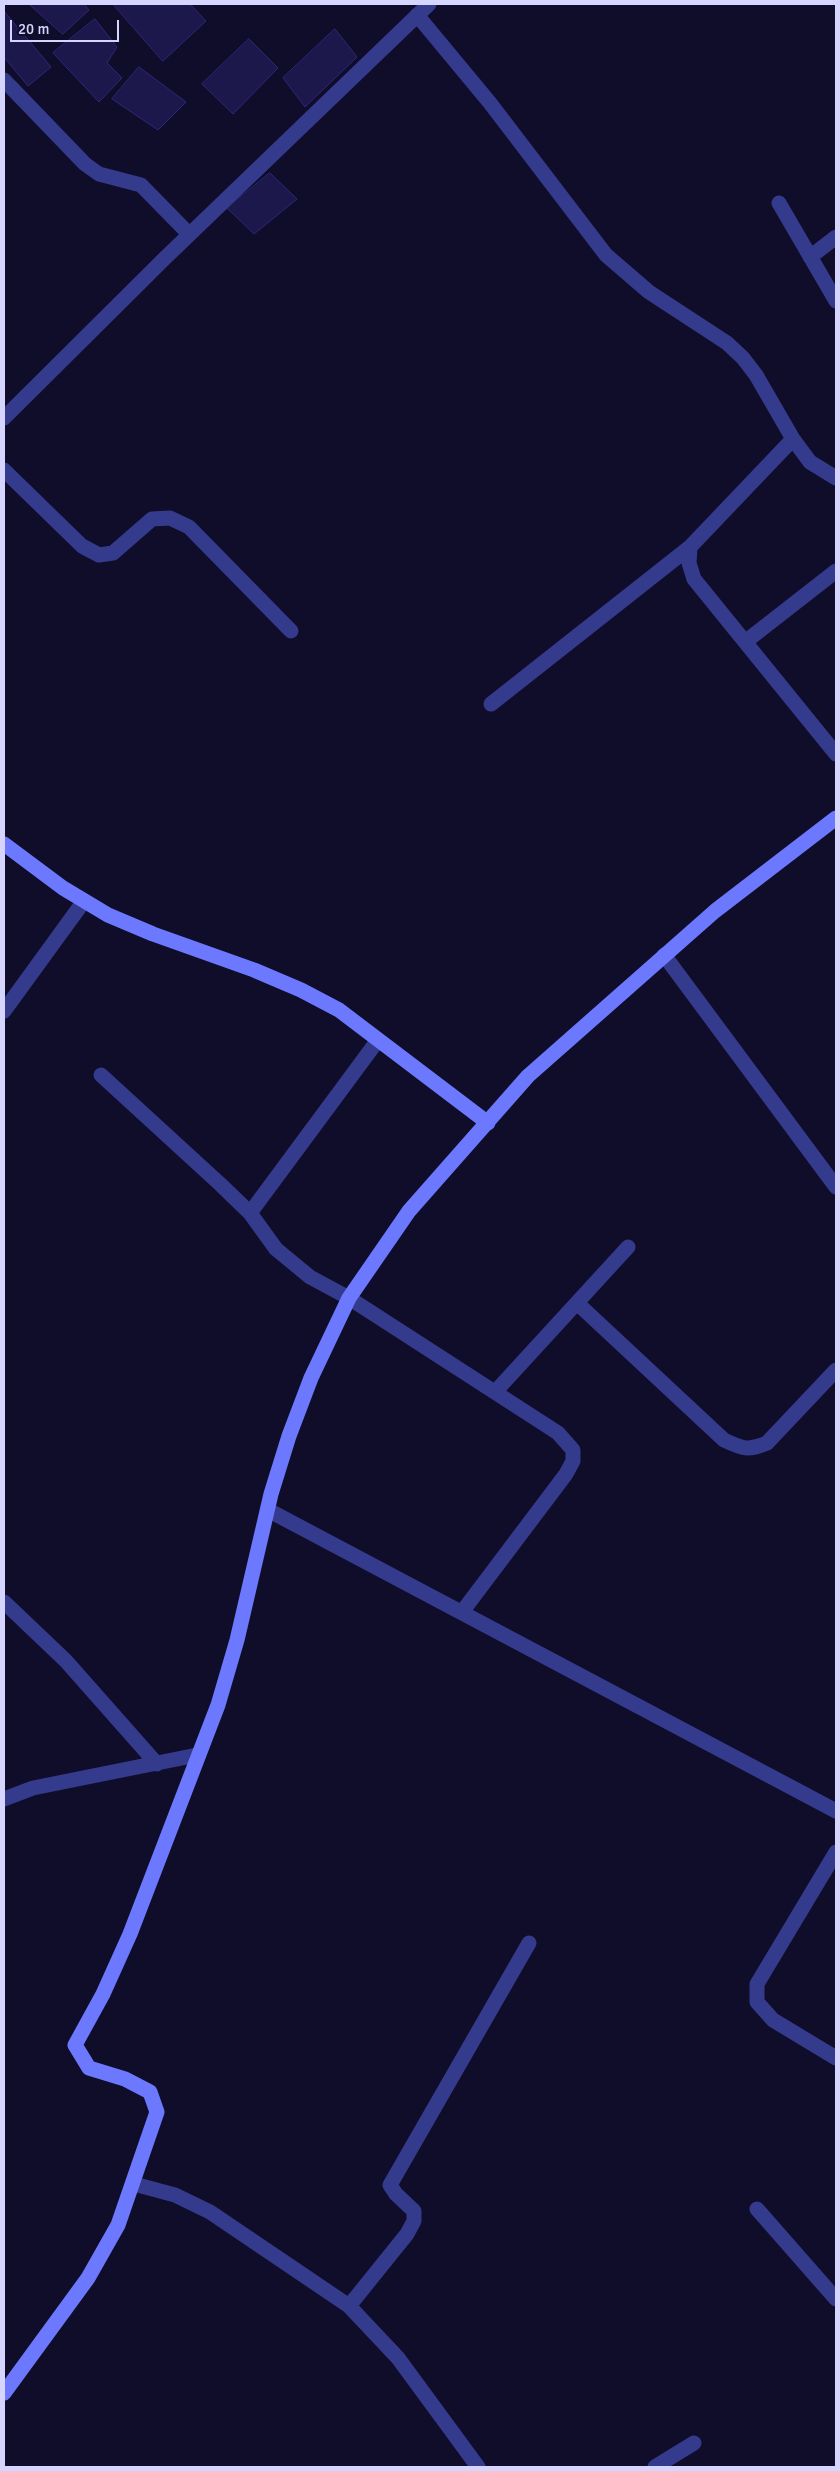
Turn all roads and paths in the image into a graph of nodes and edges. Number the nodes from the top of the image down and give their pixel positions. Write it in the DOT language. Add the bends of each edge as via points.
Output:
graph roads {
  1 [pos="429,4"];
  2 [pos="417,15"];
  3 [pos="4,80"];
  4 [pos="779,203"];
  5 [pos="189,234"];
  6 [pos="836,238"];
  7 [pos="810,257"];
  8 [pos="836,301"];
  9 [pos="4,418"];
  10 [pos="793,439"];
  11 [pos="4,470"];
  12 [pos="836,478"];
  13 [pos="690,546"];
  14 [pos="836,571"];
  15 [pos="291,631"];
  16 [pos="745,642"];
  17 [pos="491,704"];
  18 [pos="836,754"];
  19 [pos="836,818"];
  20 [pos="4,844"];
  21 [pos="84,901"];
  22 [pos="664,955"];
  23 [pos="4,1011"];
  24 [pos="378,1040"];
  25 [pos="101,1075"];
  26 [pos="488,1123"];
  27 [pos="836,1187"];
  28 [pos="250,1213"];
  29 [pos="628,1247"];
  30 [pos="349,1298"];
  31 [pos="577,1303"];
  32 [pos="836,1370"];
  33 [pos="495,1392"];
  34 [pos="268,1510"];
  35 [pos="4,1602"];
  36 [pos="462,1612"];
  37 [pos="197,1755"];
  38 [pos="157,1764"];
  39 [pos="4,1799"];
  40 [pos="836,1811"];
  41 [pos="836,1852"];
  42 [pos="530,1944"];
  43 [pos="836,2058"];
  44 [pos="134,2184"];
  45 [pos="757,2209"];
  46 [pos="836,2299"];
  47 [pos="349,2306"];
  48 [pos="4,2393"];
  49 [pos="694,2444"];
  50 [pos="478,2467"];
  51 [pos="655,2467"];
  1 -- 2 [label="street"];
  2 -- 5 [label="street"];
  2 -- 10 [label="street" via="490,103 606,256 649,292 726,343 743,358"];
  3 -- 5 [label="street" via="85,164 99,174 141,186"];
  4 -- 7 [label="street"];
  5 -- 9 [label="street"];
  6 -- 7 [label="street"];
  7 -- 8 [label="street"];
  10 -- 12 [label="street" via="810,462"];
  10 -- 13 [label="street"];
  11 -- 15 [label="street" via="82,546 99,554 114,553 152,518 170,518 189,527"];
  13 -- 16 [label="street" via="689,564 694,579"];
  13 -- 17 [label="street"];
  14 -- 16 [label="street"];
  16 -- 18 [label="street"];
  19 -- 22 [label="street" via="715,911"];
  20 -- 21 [label="street"];
  21 -- 23 [label="street"];
  21 -- 24 [label="street" via="153,934 301,990 339,1010"];
  22 -- 26 [label="street" via="528,1076"];
  22 -- 27 [label="street"];
  24 -- 26 [label="street"];
  24 -- 28 [label="street"];
  25 -- 28 [label="street"];
  26 -- 30 [label="street" via="409,1211"];
  28 -- 30 [label="street" via="276,1249 310,1276"];
  29 -- 31 [label="street"];
  30 -- 33 [label="street"];
  30 -- 34 [label="street" via="311,1378 292,1428"];
  31 -- 32 [label="street" via="724,1440 742,1449 767,1443"];
  31 -- 33 [label="street"];
  33 -- 36 [label="street" via="558,1433 573,1450 573,1461"];
  34 -- 36 [label="street"];
  34 -- 37 [label="street" via="237,1640 218,1705"];
  35 -- 38 [label="street" via="66,1661"];
  36 -- 40 [label="street"];
  37 -- 38 [label="street"];
  37 -- 44 [label="street" via="130,1934 75,2045 89,2068 150,2092 158,2112"];
  38 -- 39 [label="street" via="33,1788"];
  41 -- 43 [label="street" via="757,1984 757,2002 773,2020"];
  42 -- 47 [label="street" via="390,2185 414,2211 414,2221"];
  44 -- 47 [label="street" via="175,2195 210,2212"];
  44 -- 48 [label="street" via="118,2225 88,2278"];
  45 -- 46 [label="street"];
  47 -- 50 [label="street" via="398,2358"];
  49 -- 51 [label="street"];
}
